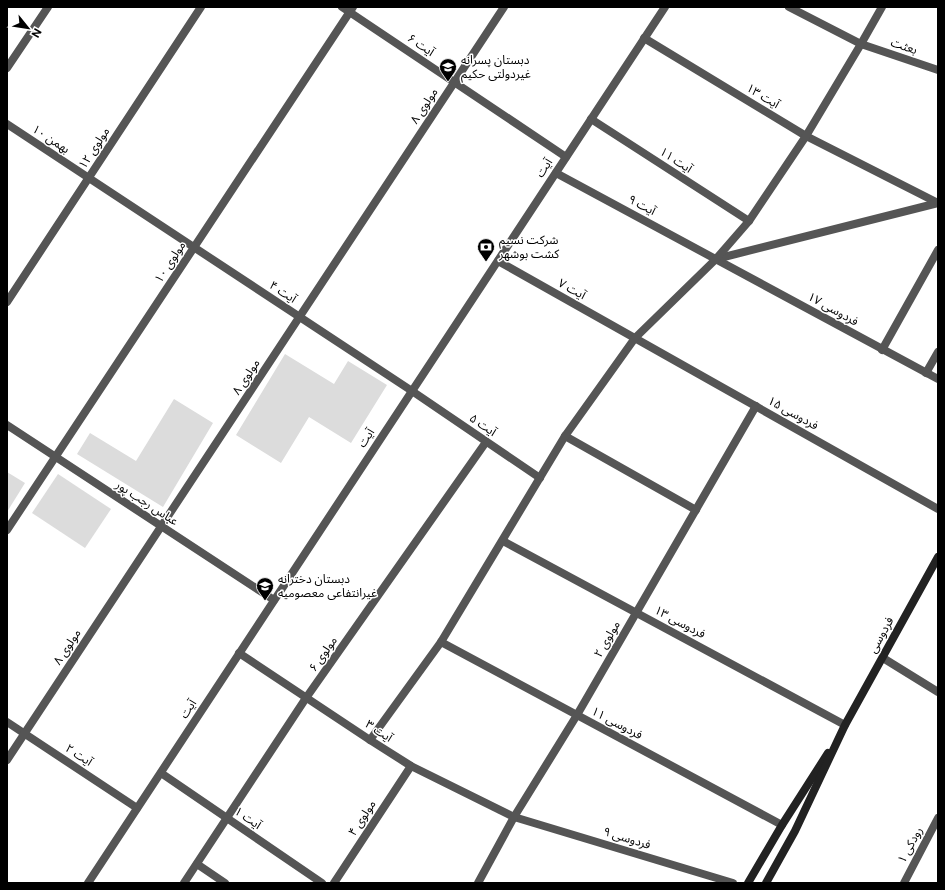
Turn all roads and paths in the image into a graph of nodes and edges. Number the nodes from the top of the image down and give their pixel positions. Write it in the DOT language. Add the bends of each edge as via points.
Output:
graph roads {
  1 [pos="48,7"];
  2 [pos="201,7"];
  3 [pos="504,7"];
  4 [pos="665,7"];
  5 [pos="789,7"];
  6 [pos="882,7"];
  7 [pos="348,9"];
  8 [pos="644,38"];
  9 [pos="861,44"];
  10 [pos="7,68"];
  11 [pos="938,70"];
  12 [pos="455,82"];
  13 [pos="591,119"];
  14 [pos="7,124"];
  15 [pos="806,136"];
  16 [pos="566,156"];
  17 [pos="556,173"];
  18 [pos="89,178"];
  19 [pos="938,203"];
  20 [pos="141,213"];
  21 [pos="749,221"];
  22 [pos="194,248"];
  23 [pos="938,250"];
  24 [pos="716,259"];
  25 [pos="498,261"];
  26 [pos="7,302"];
  27 [pos="299,317"];
  28 [pos="635,338"];
  29 [pos="882,350"];
  30 [pos="938,352"];
  31 [pos="926,373"];
  32 [pos="938,379"];
  33 [pos="412,391"];
  34 [pos="756,406"];
  35 [pos="7,425"];
  36 [pos="565,436"];
  37 [pos="486,442"];
  38 [pos="56,457"];
  39 [pos="540,478"];
  40 [pos="938,509"];
  41 [pos="696,510"];
  42 [pos="161,526"];
  43 [pos="7,530"];
  44 [pos="503,541"];
  45 [pos="938,557"];
  46 [pos="274,600"];
  47 [pos="636,612"];
  48 [pos="441,642"];
  49 [pos="239,653"];
  50 [pos="883,658"];
  51 [pos="938,692"];
  52 [pos="306,698"];
  53 [pos="577,715"];
  54 [pos="7,722"];
  55 [pos="845,725"];
  56 [pos="24,733"];
  57 [pos="370,740"];
  58 [pos="7,760"];
  59 [pos="411,766"];
  60 [pos="161,773"];
  61 [pos="138,808"];
  62 [pos="514,817"];
  63 [pos="227,818"];
  64 [pos="938,818"];
  65 [pos="782,825"];
  66 [pos="197,864"];
  67 [pos="88,883"];
  68 [pos="184,883"];
  69 [pos="225,883"];
  70 [pos="322,883"];
  71 [pos="334,883"];
  72 [pos="478,883"];
  73 [pos="733,883"];
  74 [pos="748,883"];
  75 [pos="766,883"];
  76 [pos="904,883"];
  1 -- 10 [label="street"];
  2 -- 18 [label="street, مولوی ۱۲"];
  3 -- 12 [label="street, مولوی ۸"];
  4 -- 8 [label="street, آیت"];
  5 -- 9 [label="street, بعثت"];
  6 -- 9 [label="street"];
  7 -- 12 [label="street, آیت ۶"];
  7 -- 22 [label="street, مولوی ۱۰"];
  8 -- 13 [label="street, آیت"];
  8 -- 15 [label="street, آیت ۱۳"];
  9 -- 11 [label="street, بعثت"];
  9 -- 15 [label="street"];
  12 -- 16 [label="street, آیت ۶"];
  12 -- 27 [label="street, مولوی ۸"];
  13 -- 16 [label="street, آیت"];
  13 -- 21 [label="street, آیت ۱۱"];
  14 -- 18 [label="street, بهمن ۱۰"];
  15 -- 19 [label="street, آیت ۱۳"];
  15 -- 21 [label="street"];
  16 -- 17 [label="street, آیت"];
  17 -- 24 [label="street, آیت ۹"];
  17 -- 25 [label="street, آیت"];
  18 -- 20 [label="street, بهمن ۱۰"];
  18 -- 26 [label="street, مولوی ۱۲"];
  19 -- 24 [label="street"];
  20 -- 22 [label="street, آیت ۴"];
  21 -- 24 [label="street"];
  22 -- 27 [label="street, آیت ۴"];
  22 -- 38 [label="street, مولوی ۱۰"];
  23 -- 29 [label="street"];
  24 -- 28 [label="street"];
  24 -- 29 [label="street, فردوسی ۱۷"];
  25 -- 28 [label="street, آیت ۷"];
  25 -- 33 [label="street, آیت"];
  27 -- 33 [label="street, آیت ۴"];
  27 -- 42 [label="street, مولوی ۸"];
  28 -- 34 [label="street, فردوسی ۱۵"];
  28 -- 36 [label="street"];
  29 -- 31 [label="street, فردوسی ۱۷"];
  30 -- 31 [label="street"];
  31 -- 32 [label="street, فردوسی ۱۷"];
  33 -- 37 [label="street, آیت ۵"];
  33 -- 46 [label="street, آیت"];
  34 -- 40 [label="street, فردوسی ۱۵"];
  34 -- 41 [label="street, مولوی ۲"];
  35 -- 38 [label="street, عباس رجب پور"];
  36 -- 39 [label="street"];
  36 -- 41 [label="street"];
  37 -- 39 [label="street, آیت ۵"];
  37 -- 52 [label="street, مولوی ۶"];
  38 -- 42 [label="street, عباس رجب پور"];
  38 -- 43 [label="street, مولوی ۱۰"];
  39 -- 44 [label="street"];
  41 -- 47 [label="street, مولوی ۲"];
  42 -- 46 [label="street, عباس رجب پور"];
  42 -- 56 [label="street, مولوی ۸"];
  44 -- 47 [label="street, فردوسی ۱۳"];
  44 -- 48 [label="street"];
  45 -- 50 [label="main road, فردوسی"];
  46 -- 49 [label="street, آیت"];
  47 -- 53 [label="street, مولوی ۲"];
  47 -- 55 [label="street, فردوسی ۱۳"];
  48 -- 53 [label="street, فردوسی ۱۱"];
  48 -- 57 [label="street"];
  49 -- 52 [label="street, آیت ۳"];
  49 -- 60 [label="street, آیت"];
  50 -- 51 [label="street"];
  50 -- 55 [label="main road, فردوسی"];
  52 -- 57 [label="street, آیت ۳"];
  52 -- 63 [label="street, مولوی ۶"];
  53 -- 62 [label="street, مولوی ۲"];
  53 -- 65 [label="street, فردوسی ۱۱"];
  54 -- 56 [label="street, آیت ۲"];
  55 -- 65 [label="main road, فردوسی"];
  55 -- 75 [label="main road, فردوسی" via="795,831"];
  56 -- 58 [label="street, مولوی ۸"];
  56 -- 61 [label="street, آیت ۲"];
  57 -- 59 [label="street, آیت ۳"];
  59 -- 62 [label="street, آیت ۳"];
  59 -- 71 [label="street, مولوی ۴"];
  60 -- 61 [label="street, آیت"];
  60 -- 63 [label="street, آیت ۱"];
  61 -- 67 [label="street, آیت"];
  62 -- 72 [label="street, مولوی ۲"];
  62 -- 73 [label="street, فردوسی ۹"];
  63 -- 66 [label="street, مولوی ۶"];
  63 -- 70 [label="street, آیت ۱"];
  64 -- 76 [label="street, رودکی ۱"];
  65 -- 74 [label="main road, فردوسی"];
  66 -- 68 [label="street, مولوی ۶"];
  66 -- 69 [label="street"];
}
